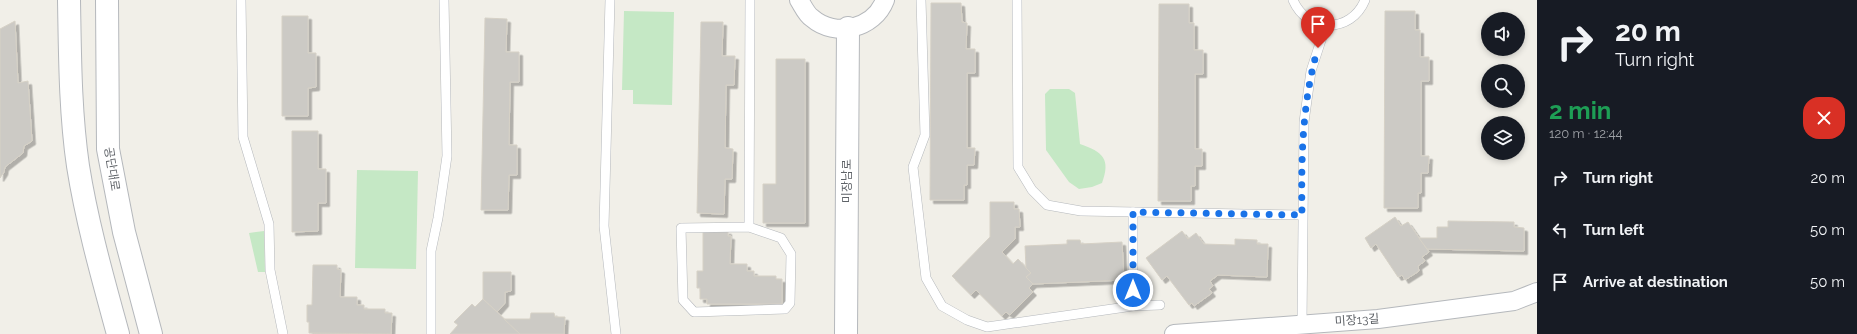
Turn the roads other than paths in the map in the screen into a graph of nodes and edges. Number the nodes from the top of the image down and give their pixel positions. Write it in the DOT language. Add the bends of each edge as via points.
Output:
graph roads {
  1 [pos="69,0"];
  2 [pos="107,0"];
  3 [pos="241,0"];
  4 [pos="444,0"];
  5 [pos="610,0"];
  6 [pos="750,0"];
  7 [pos="799,0"];
  8 [pos="885,0"];
  9 [pos="921,0"];
  10 [pos="1018,0"];
  11 [pos="1293,0"];
  12 [pos="1365,0"];
  13 [pos="1326,25"];
  14 [pos="848,28"];
  15 [pos="1133,212"];
  16 [pos="1302,215"];
  17 [pos="749,226"];
  18 [pos="1537,292"];
  19 [pos="1160,305"];
  20 [pos="1133,306"];
  21 [pos="1302,324"];
  22 [pos="118,334"];
  23 [pos="151,334"];
  24 [pos="283,334"];
  25 [pos="431,334"];
  26 [pos="616,334"];
  27 [pos="846,334"];
  28 [pos="1174,334"];
  1 -- 22 [label="street" via="70,81 78,165 84,200"];
  2 -- 23 [label="street, 공단대로" via="108,149 124,232"];
  3 -- 24 [label="lane" via="244,137 269,224 270,270"];
  4 -- 25 [label="lane" via="447,156 431,250"];
  5 -- 26 [label="lane" via="604,226"];
  6 -- 17 [label="lane"];
  7 -- 14 [label="street" via="811,18 825,26"];
  8 -- 14 [label="street" via="871,19 858,27"];
  9 -- 20 [label="lane" via="925,135 913,167 926,278 942,306 987,328"];
  10 -- 15 [label="lane" via="1018,167 1032,190 1047,205 1081,211"];
  11 -- 13 [label="lane" via="1305,18 1316,24"];
  12 -- 13 [label="lane" via="1362,8 1353,17 1342,24"];
  13 -- 16 [label="lane" via="1311,72 1304,122"];
  14 -- 27 [label="street, 미장남로"];
  15 -- 16 [label="lane"];
  15 -- 20 [label="lane"];
  16 -- 21 [label="lane"];
  17 -- 17 [label="lane" via="681,228 683,300 694,312 785,309 790,304 791,254 781,238"];
  18 -- 21 [label="street, 미장13길" via="1514,301 1378,319"];
  19 -- 20 [label="lane"];
  21 -- 28 [label="street, 미장13길"];
}
